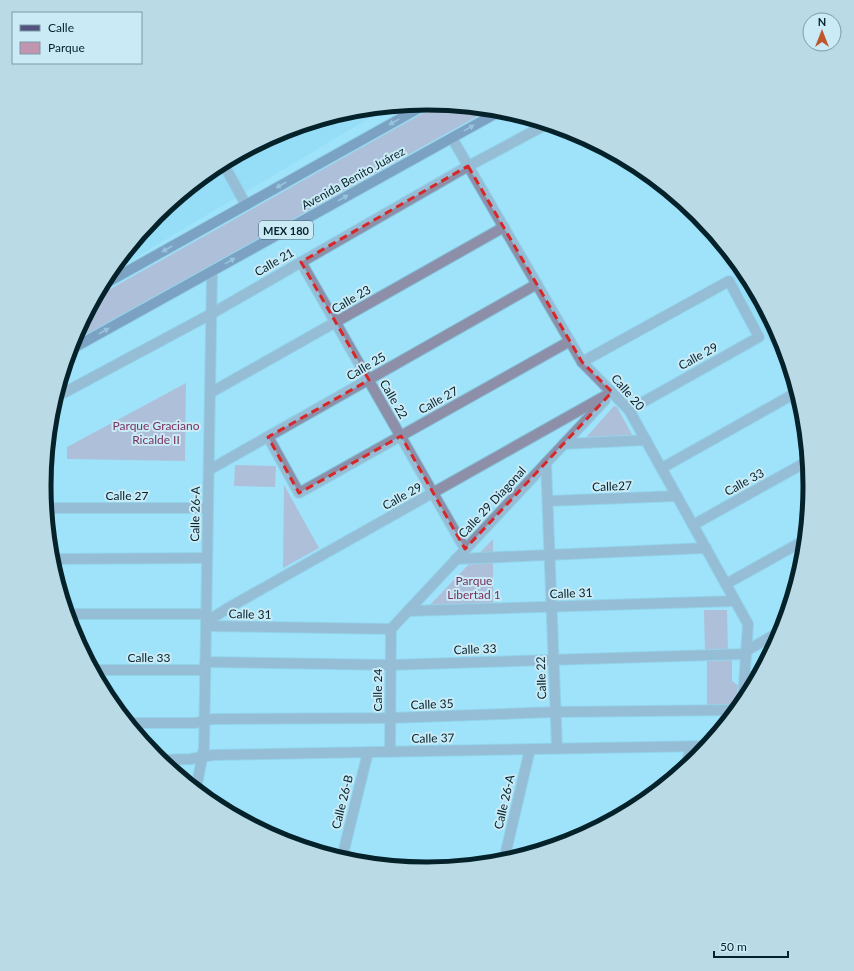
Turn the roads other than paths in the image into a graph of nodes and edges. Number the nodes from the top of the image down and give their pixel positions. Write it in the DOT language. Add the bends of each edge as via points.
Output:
graph roads {
  1 [pos="416,110"];
  2 [pos="492,116"];
  3 [pos="541,127"];
  4 [pos="452,138"];
  5 [pos="468,166"];
  6 [pos="225,169"];
  7 [pos="246,205"];
  8 [pos="504,227"];
  9 [pos="301,262"];
  10 [pos="212,271"];
  11 [pos="112,280"];
  12 [pos="537,284"];
  13 [pos="211,314"];
  14 [pos="336,322"];
  15 [pos="570,341"];
  16 [pos="79,345"];
  17 [pos="582,362"];
  18 [pos="369,380"];
  19 [pos="612,392"];
  20 [pos="63,393"];
  21 [pos="210,393"];
  22 [pos="792,395"];
  23 [pos="629,410"];
  24 [pos="401,436"];
  25 [pos="268,437"];
  26 [pos="646,440"];
  27 [pos="564,444"];
  28 [pos="546,462"];
  29 [pos="802,464"];
  30 [pos="662,468"];
  31 [pos="208,470"];
  32 [pos="433,493"];
  33 [pos="677,496"];
  34 [pos="548,501"];
  35 [pos="52,508"];
  36 [pos="208,508"];
  37 [pos="693,525"];
  38 [pos="799,544"];
  39 [pos="706,548"];
  40 [pos="466,549"];
  41 [pos="550,555"];
  42 [pos="207,558"];
  43 [pos="58,559"];
  44 [pos="456,559"];
  45 [pos="726,584"];
  46 [pos="735,601"];
  47 [pos="552,606"];
  48 [pos="408,611"];
  49 [pos="75,615"];
  50 [pos="206,621"];
  51 [pos="391,629"];
  52 [pos="770,637"];
  53 [pos="746,652"];
  54 [pos="553,660"];
  55 [pos="390,665"];
  56 [pos="205,666"];
  57 [pos="99,670"];
  58 [pos="744,688"];
  59 [pos="728,710"];
  60 [pos="555,712"];
  61 [pos="390,718"];
  62 [pos="208,720"];
  63 [pos="136,723"];
  64 [pos="691,747"];
  65 [pos="697,747"];
  66 [pos="557,748"];
  67 [pos="530,749"];
  68 [pos="368,752"];
  69 [pos="390,752"];
  70 [pos="689,755"];
  71 [pos="202,757"];
  72 [pos="170,760"];
  73 [pos="197,783"];
  74 [pos="344,852"];
  75 [pos="506,853"];
  1 -- 7 [label="main road, one-way"];
  4 -- 2 [label="main road, Avenida Benito Juárez / MEX 180, one-way"];
  3 -- 5 [label="street, Calle 21"];
  4 -- 5 [label="street, Calle 20"];
  10 -- 4 [label="main road, Avenida Benito Juárez / MEX 180, one-way"];
  5 -- 8 [label="street, Calle 20"];
  5 -- 9 [label="street, Calle 21"];
  6 -- 7 [label="street"];
  7 -- 11 [label="main road, one-way"];
  8 -- 12 [label="street, Calle 20"];
  8 -- 14 [label="street, Calle 23"];
  9 -- 13 [label="street, Calle 21"];
  9 -- 14 [label="street, Calle 22"];
  10 -- 13 [label="street, Calle 26-A"];
  16 -- 10 [label="main road, Avenida Benito Juárez / MEX 180, one-way"];
  12 -- 15 [label="street, Calle 20"];
  12 -- 18 [label="street, Calle 25"];
  13 -- 20 [label="street, Calle 21"];
  13 -- 21 [label="street, Calle 26-A"];
  14 -- 18 [label="street, Calle 22"];
  14 -- 21 [label="street, Calle 23"];
  15 -- 17 [label="street, Calle 20"];
  15 -- 24 [label="street, Calle 27"];
  17 -- 19 [label="street, Calle 20"];
  17 -- 23 [label="street, Calle 29" via="729,281 759,337"];
  18 -- 24 [label="street, Calle 22"];
  18 -- 25 [label="street, Calle 25"];
  19 -- 23 [label="street, Calle 20"];
  19 -- 27 [label="street, Calle 29 Diagonal"];
  19 -- 32 [label="street, Calle 29"];
  21 -- 31 [label="street, Calle 26-A"];
  22 -- 30 [label="street"];
  23 -- 26 [label="street, Calle 20"];
  24 -- 25 [label="street, Calle 27" via="298,493"];
  24 -- 32 [label="street, Calle 22"];
  25 -- 31 [label="street, Calle 25"];
  26 -- 27 [label="street"];
  26 -- 30 [label="street, Calle 20"];
  27 -- 28 [label="street, Calle 29 Diagonal"];
  28 -- 34 [label="street, Calle 22"];
  28 -- 40 [label="street, Calle 29 Diagonal"];
  29 -- 37 [label="street, Calle 33"];
  30 -- 33 [label="street, Calle 20"];
  31 -- 36 [label="street, Calle 26-A"];
  32 -- 40 [label="street, Calle 22"];
  32 -- 50 [label="street, Calle 29"];
  33 -- 34 [label="street, Calle27"];
  33 -- 37 [label="street, Calle 20"];
  34 -- 41 [label="street, Calle 22"];
  35 -- 36 [label="street, Calle 27"];
  36 -- 42 [label="street, Calle 26-A"];
  37 -- 39 [label="street, Calle 20"];
  38 -- 45 [label="street"];
  39 -- 41 [label="street"];
  39 -- 45 [label="street, Calle 20"];
  40 -- 44 [label="street, Calle 29 Diagonal"];
  41 -- 44 [label="street"];
  41 -- 47 [label="street, Calle 22"];
  42 -- 43 [label="street"];
  42 -- 50 [label="street, Calle 26-A"];
  44 -- 48 [label="street, Calle 29 Diagonal"];
  45 -- 46 [label="street, Calle 20"];
  46 -- 47 [label="street, Calle 31"];
  46 -- 53 [label="street, Calle 20" via="748,624"];
  47 -- 48 [label="street, Calle 31"];
  47 -- 54 [label="street, Calle 22"];
  48 -- 51 [label="street, Calle 29 Diagonal"];
  49 -- 50 [label="street, Calle 31"];
  50 -- 51 [label="street, Calle 31"];
  50 -- 56 [label="street, Calle 26-A"];
  51 -- 55 [label="street, Calle 24"];
  52 -- 53 [label="street"];
  53 -- 54 [label="street, Calle 33"];
  53 -- 58 [label="street, Calle 20"];
  54 -- 55 [label="street, Calle 33"];
  54 -- 60 [label="street, Calle 22"];
  55 -- 56 [label="street, Calle 33"];
  55 -- 61 [label="street, Calle 24"];
  56 -- 57 [label="street, Calle 33"];
  56 -- 62 [label="street, Calle 26-A"];
  59 -- 60 [label="street, Calle 35"];
  60 -- 61 [label="street, Calle 35"];
  60 -- 66 [label="street, Calle 22"];
  61 -- 62 [label="street, Calle 35"];
  61 -- 69 [label="street, Calle 24"];
  62 -- 63 [label="street, Calle 35" via="195,723"];
  62 -- 71 [label="street, Calle 26-A"];
  64 -- 65 [label="street, Calle 37"];
  64 -- 66 [label="street, Calle 37"];
  64 -- 70 [label="street"];
  66 -- 67 [label="street, Calle 37"];
  67 -- 69 [label="street, Calle 37"];
  67 -- 75 [label="street, Calle 26-A"];
  68 -- 69 [label="street, Calle 37"];
  68 -- 71 [label="street, Calle 37"];
  68 -- 74 [label="street, Calle 26-B"];
  71 -- 72 [label="street, Calle 37"];
  71 -- 73 [label="street, Calle 26-A"];
}
